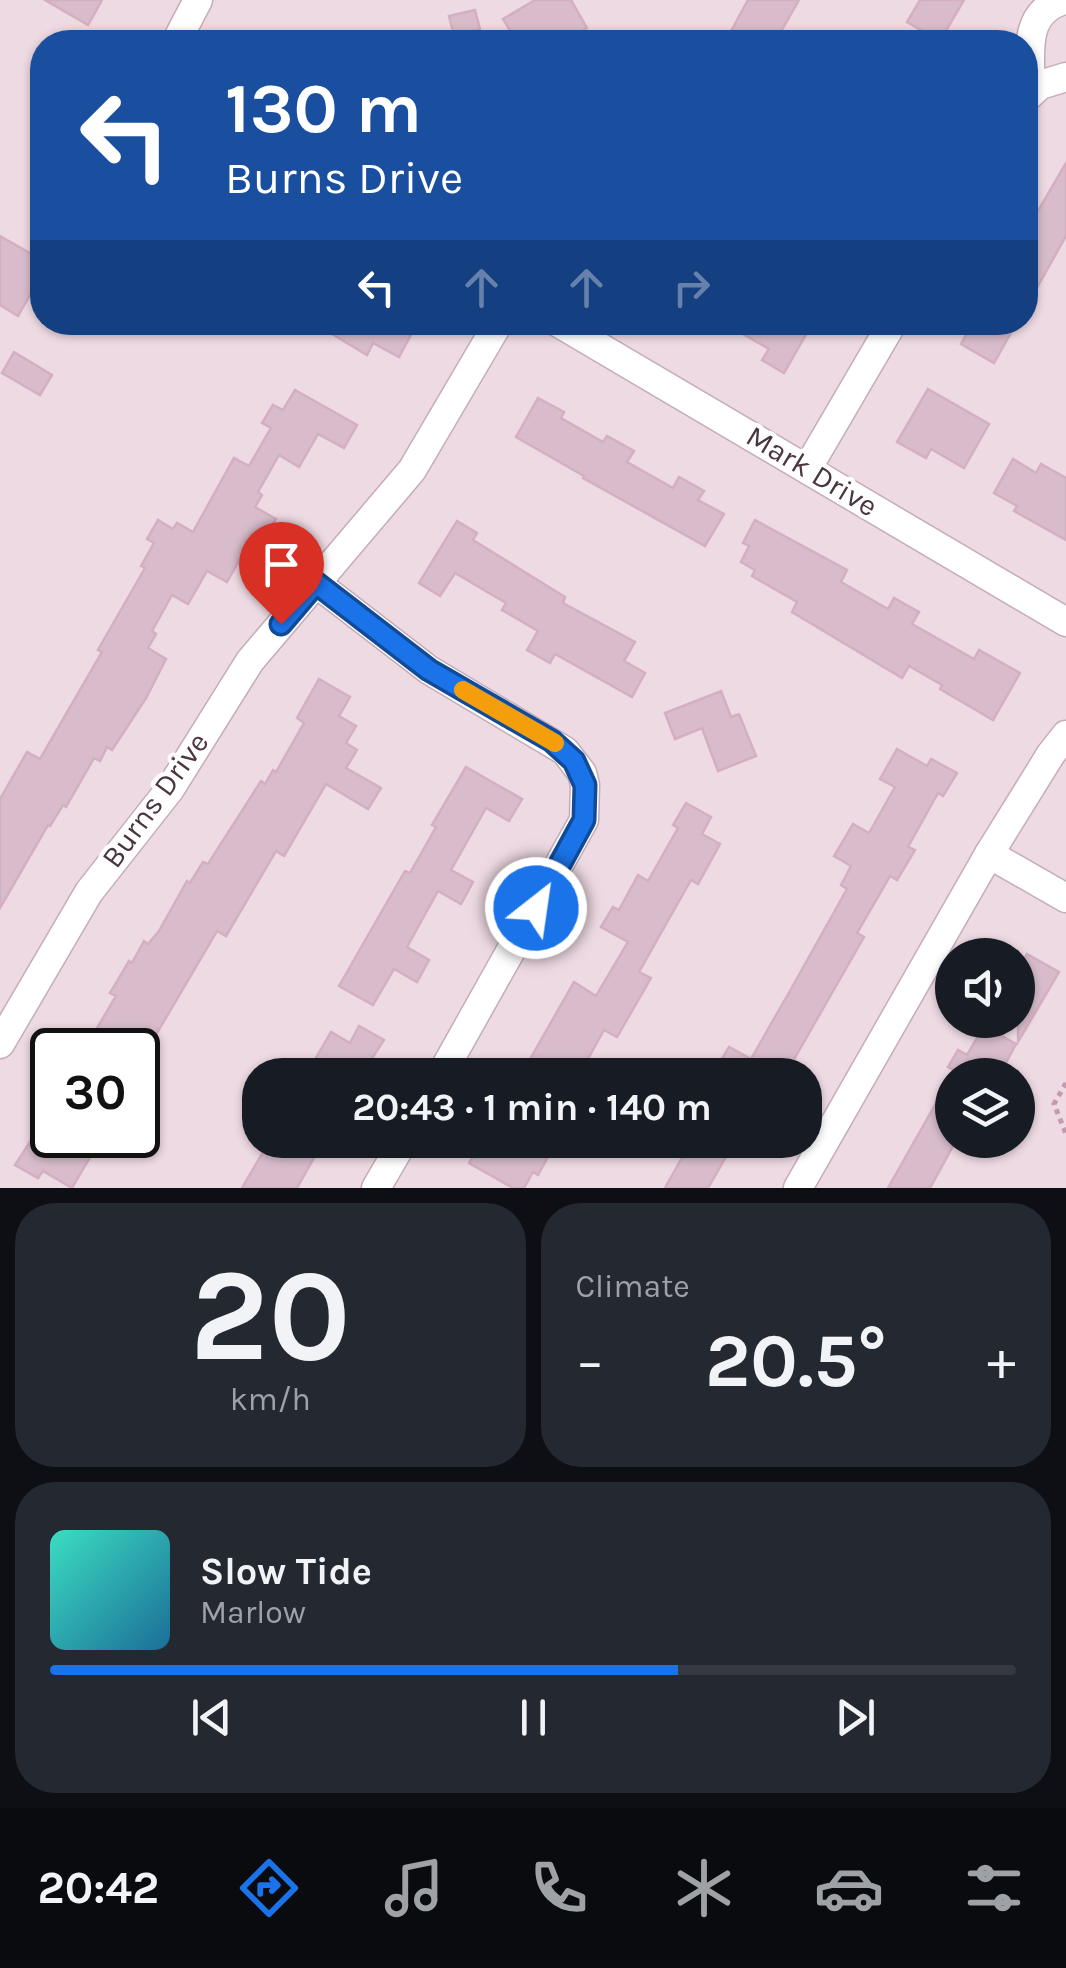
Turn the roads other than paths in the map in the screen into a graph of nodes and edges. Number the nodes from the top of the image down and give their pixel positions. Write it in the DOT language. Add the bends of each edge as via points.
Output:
graph roads {
  1 [pos="198,0"];
  2 [pos="1064,0"];
  3 [pos="182,30"];
  4 [pos="1033,30"];
  5 [pos="1066,76"];
  6 [pos="1038,90"];
  7 [pos="491,335"];
  8 [pos="579,335"];
  9 [pos="884,335"];
  10 [pos="807,469"];
  11 [pos="316,583"];
  12 [pos="1066,622"];
  13 [pos="1066,735"];
  14 [pos="990,854"];
  15 [pos="1066,898"];
  16 [pos="0,1044"];
  17 [pos="450,1058"];
  18 [pos="394,1158"];
  19 [pos="376,1188"];
  20 [pos="798,1188"];
  1 -- 3 [label="street"];
  2 -- 4 [label="street" via="1041,11"];
  5 -- 6 [label="street"];
  7 -- 11 [label="street, Burns Drive" via="412,470"];
  8 -- 10 [label="street, Mark Drive"];
  9 -- 10 [label="street"];
  10 -- 12 [label="street, Mark Drive"];
  11 -- 16 [label="street, Burns Drive" via="250,661 170,789 89,892"];
  11 -- 17 [label="street" via="429,670 552,741 574,761 585,785 584,820"];
  13 -- 14 [label="street"];
  14 -- 15 [label="street"];
  14 -- 20 [label="street"];
  18 -- 19 [label="street"];
}
